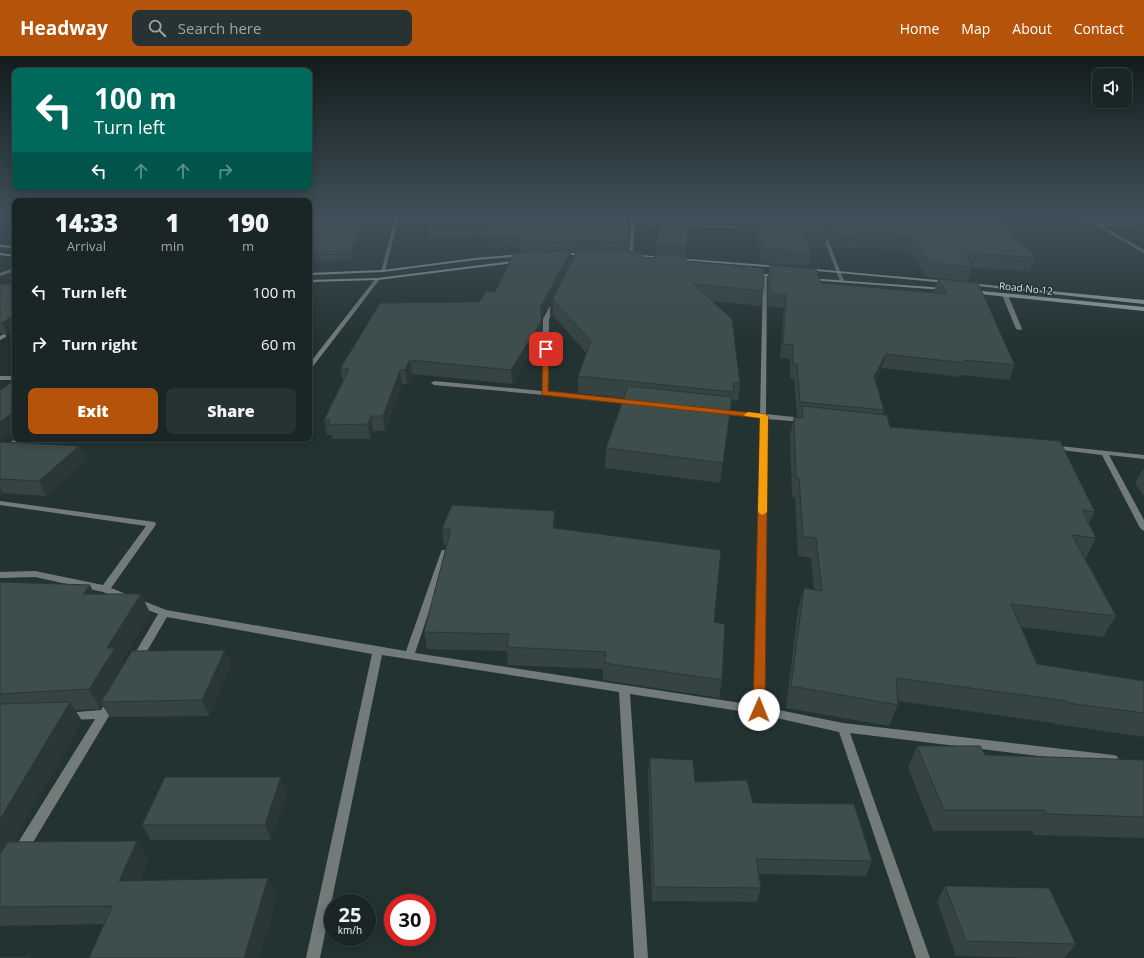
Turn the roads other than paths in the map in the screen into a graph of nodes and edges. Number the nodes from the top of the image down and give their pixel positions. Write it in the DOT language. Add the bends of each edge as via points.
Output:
graph roads {
  1 [pos="387,258"];
  2 [pos="486,258"];
  3 [pos="671,258"];
  4 [pos="833,258"];
  5 [pos="556,260"];
  6 [pos="576,260"];
  7 [pos="526,261"];
  8 [pos="788,267"];
  9 [pos="802,268"];
  10 [pos="12,270"];
  11 [pos="383,271"];
  12 [pos="838,271"];
  13 [pos="742,273"];
  14 [pos="312,274"];
  15 [pos="0,275"];
  16 [pos="766,275"];
  17 [pos="788,277"];
  18 [pos="804,278"];
  19 [pos="378,279"];
  20 [pos="842,281"];
  21 [pos="312,282"];
  22 [pos="955,283"];
  23 [pos="963,284"];
  24 [pos="953,290"];
  25 [pos="968,292"];
  26 [pos="560,293"];
  27 [pos="1005,295"];
  28 [pos="1144,302"];
  29 [pos="1144,309"];
  30 [pos="1019,329"];
  31 [pos="312,364"];
  32 [pos="0,378"];
  33 [pos="12,378"];
  34 [pos="434,383"];
  35 [pos="545,393"];
  36 [pos="639,403"];
  37 [pos="709,410"];
  38 [pos="764,416"];
  39 [pos="811,421"];
  40 [pos="15,442"];
  41 [pos="1048,446"];
  42 [pos="1104,452"];
  43 [pos="0,454"];
  44 [pos="1144,457"];
  45 [pos="0,503"];
  46 [pos="1144,528"];
  47 [pos="446,552"];
  48 [pos="0,575"];
  49 [pos="105,589"];
  50 [pos="164,612"];
  51 [pos="378,652"];
  52 [pos="409,656"];
  53 [pos="132,667"];
  54 [pos="624,689"];
  55 [pos="116,694"];
  56 [pos="759,710"];
  57 [pos="104,714"];
  58 [pos="60,716"];
  59 [pos="843,728"];
  60 [pos="1120,760"];
  61 [pos="17,856"];
  62 [pos="313,958"];
  63 [pos="641,958"];
  64 [pos="923,958"];
  1 -- 11 [label="street"];
  2 -- 11 [label="main road"];
  3 -- 8 [label="main road"];
  4 -- 12 [label="street"];
  5 -- 6 [label="main road"];
  7 -- 19 [label="main road"];
  9 -- 12 [label="main road"];
  10 -- 15 [label="street"];
  11 -- 14 [label="main road"];
  12 -- 20 [label="street"];
  12 -- 22 [label="main road"];
  13 -- 16 [label="main road"];
  16 -- 17 [label="main road"];
  16 -- 38 [label="street"];
  18 -- 20 [label="main road"];
  19 -- 21 [label="main road"];
  19 -- 31 [label="street"];
  20 -- 24 [label="main road"];
  23 -- 28 [label="main road"];
  25 -- 27 [label="main road, Road No 12"];
  26 -- 35 [label="street" via="546,319"];
  27 -- 29 [label="main road, Road No 12"];
  27 -- 30 [label="street"];
  32 -- 33 [label="street"];
  34 -- 35 [label="street"];
  35 -- 36 [label="street"];
  37 -- 38 [label="street"];
  38 -- 39 [label="street"];
  38 -- 56 [label="street"];
  40 -- 43 [label="street"];
  41 -- 42 [label="street"];
  42 -- 44 [label="street"];
  42 -- 46 [label="street"];
  45 -- 49 [label="street" via="152,524"];
  47 -- 52 [label="street"];
  48 -- 49 [label="street" via="35,574"];
  49 -- 50 [label="street"];
  50 -- 51 [label="street"];
  50 -- 53 [label="street"];
  51 -- 52 [label="street"];
  51 -- 62 [label="street"];
  52 -- 54 [label="street"];
  54 -- 56 [label="street"];
  54 -- 63 [label="street"];
  55 -- 57 [label="street"];
  56 -- 59 [label="street"];
  57 -- 58 [label="street"];
  57 -- 61 [label="street"];
  59 -- 60 [label="street"];
  59 -- 64 [label="street"];
}
